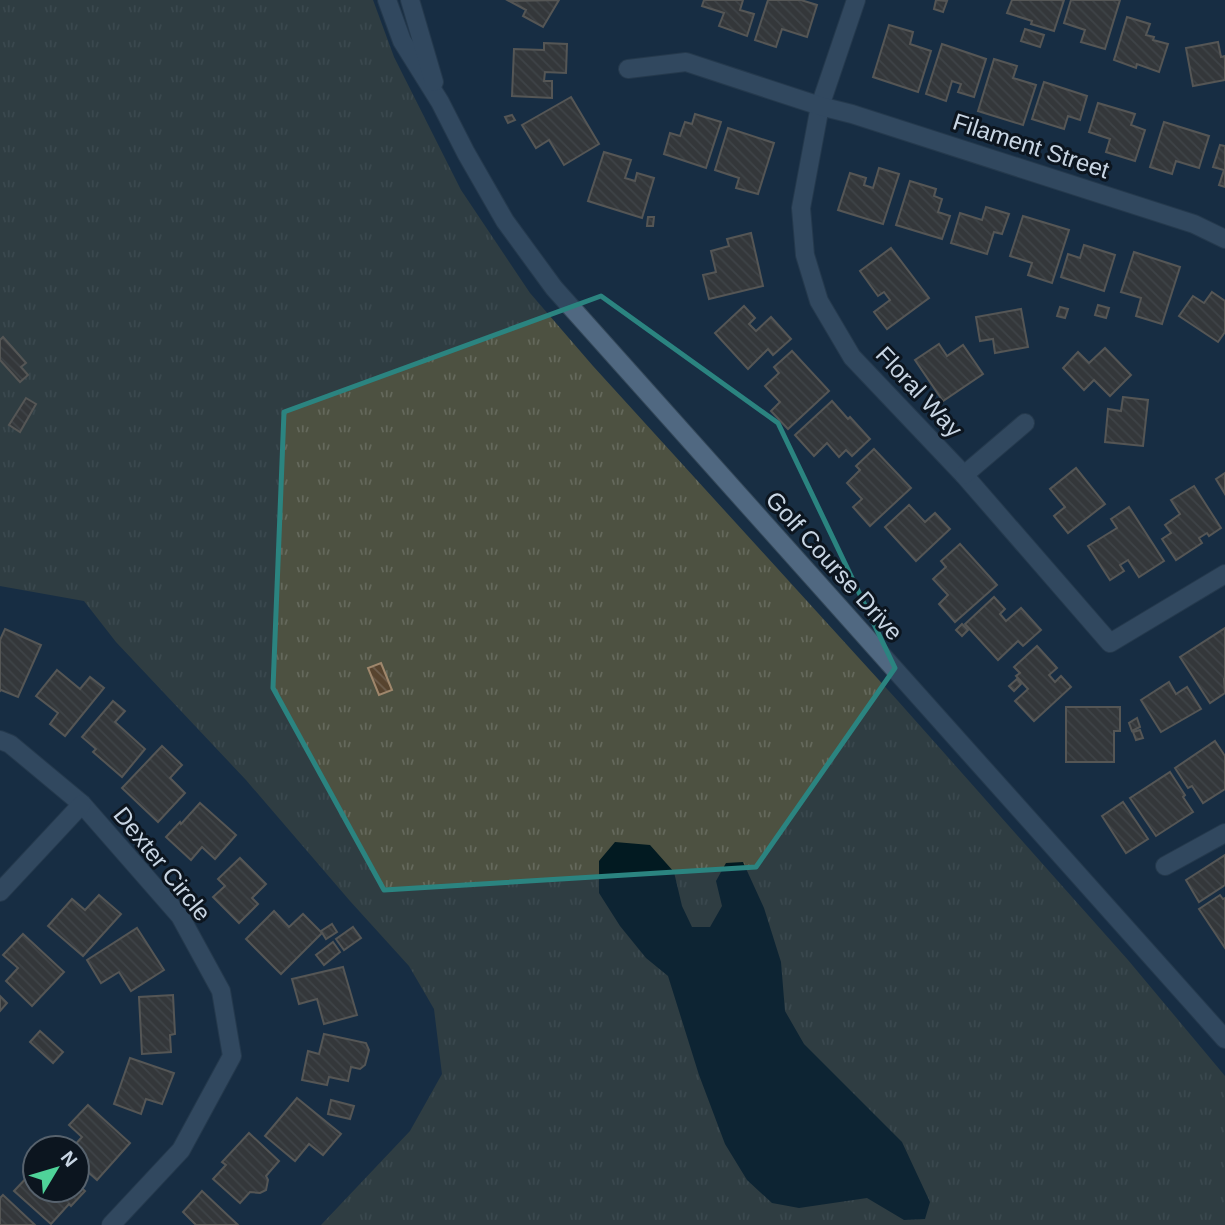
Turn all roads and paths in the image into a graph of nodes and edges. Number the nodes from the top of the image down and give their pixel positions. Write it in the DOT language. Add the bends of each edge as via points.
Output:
graph roads {
  1 [pos="387,0"];
  2 [pos="411,0"];
  3 [pos="856,0"];
  4 [pos="628,69"];
  5 [pos="440,102"];
  6 [pos="820,106"];
  7 [pos="1225,239"];
  8 [pos="1024,423"];
  9 [pos="964,475"];
  10 [pos="1225,574"];
  11 [pos="0,740"];
  12 [pos="82,804"];
  13 [pos="1225,833"];
  14 [pos="1165,866"];
  15 [pos="0,892"];
  16 [pos="1225,1039"];
  17 [pos="111,1225"];
  1 -- 5 [label="street, Golf Course Drive" via="402,41"];
  2 -- 5 [label="street, Golf Course Drive"];
  3 -- 6 [label="street, Floral Way"];
  4 -- 6 [label="street, Filament Street" via="685,62"];
  5 -- 16 [label="street, Golf Course Drive" via="505,221 554,288"];
  6 -- 7 [label="street, Filament Street" via="1194,224"];
  6 -- 9 [label="street, Floral Way" via="801,208 805,255 819,301 852,357"];
  8 -- 9 [label="street"];
  9 -- 10 [label="street, Floral Way" via="1110,643"];
  11 -- 12 [label="street, Dexter Circle"];
  12 -- 15 [label="street"];
  12 -- 17 [label="street, Dexter Circle" via="180,916 221,991 232,1056 181,1150"];
  13 -- 14 [label="street"];
}
